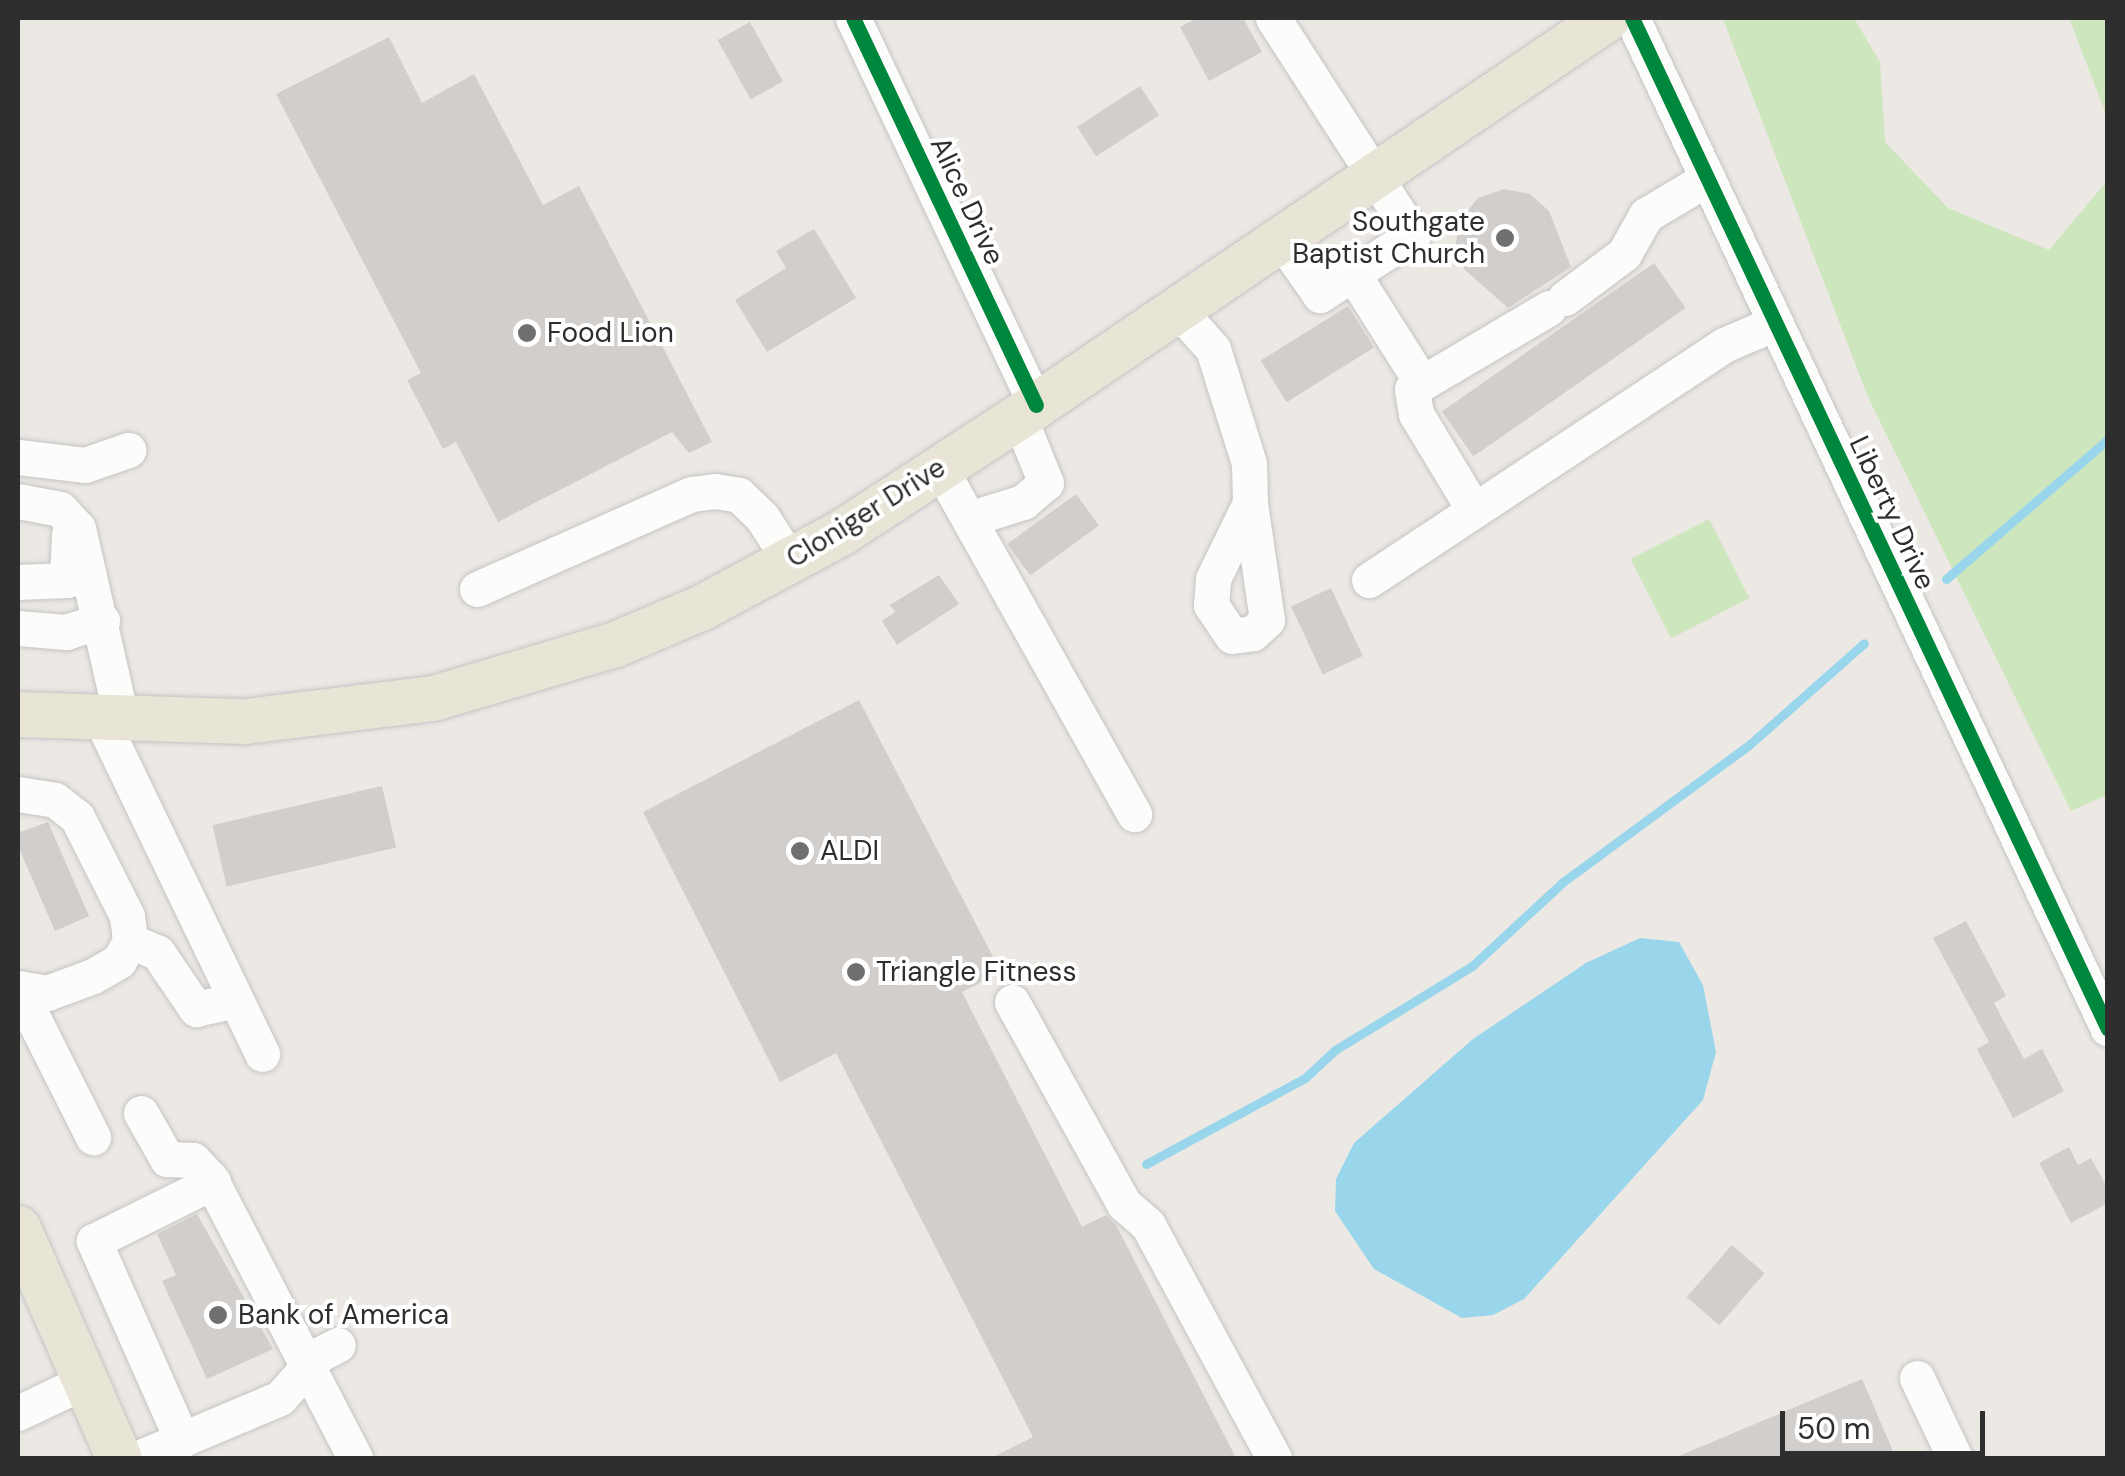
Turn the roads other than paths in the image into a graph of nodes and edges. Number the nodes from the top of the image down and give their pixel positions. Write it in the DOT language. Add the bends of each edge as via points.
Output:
graph roads {
  1 [pos="852,18"];
  2 [pos="1272,18"];
  3 [pos="1608,18"];
  4 [pos="1632,18"];
  5 [pos="1375,178"];
  6 [pos="1708,178"];
  7 [pos="1282,241"];
  8 [pos="1353,274"];
  9 [pos="1179,311"];
  10 [pos="1775,323"];
  11 [pos="1422,383"];
  12 [pos="1028,411"];
  13 [pos="128,450"];
  14 [pos="18,457"];
  15 [pos="940,468"];
  16 [pos="18,501"];
  17 [pos="1250,503"];
  18 [pos="18,510"];
  19 [pos="1474,510"];
  20 [pos="969,519"];
  21 [pos="790,560"];
  22 [pos="1369,580"];
  23 [pos="18,582"];
  24 [pos="477,589"];
  25 [pos="102,620"];
  26 [pos="18,628"];
  27 [pos="18,714"];
  28 [pos="110,717"];
  29 [pos="18,794"];
  30 [pos="1134,814"];
  31 [pos="130,940"];
  32 [pos="18,989"];
  33 [pos="236,1000"];
  34 [pos="1012,1002"];
  35 [pos="2108,1029"];
  36 [pos="262,1054"];
  37 [pos="141,1114"];
  38 [pos="93,1138"];
  39 [pos="213,1182"];
  40 [pos="18,1228"];
  41 [pos="338,1345"];
  42 [pos="308,1368"];
  43 [pos="1917,1378"];
  44 [pos="85,1381"];
  45 [pos="18,1413"];
  46 [pos="194,1444"];
  47 [pos="119,1458"];
  48 [pos="138,1458"];
  49 [pos="355,1458"];
  50 [pos="1274,1458"];
  51 [pos="1956,1458"];
  1 -- 12 [label="street, Alice Drive"];
  2 -- 5 [label="street"];
  3 -- 5 [label="main road, Cloniger Drive"];
  4 -- 6 [label="street, Liberty Drive"];
  5 -- 7 [label="main road, Cloniger Drive"];
  5 -- 8 [label="street" via="1412,235"];
  6 -- 10 [label="street, Liberty Drive"];
  6 -- 11 [label="street" via="1646,216 1624,254 1557,303"];
  7 -- 8 [label="street" via="1320,296"];
  7 -- 9 [label="main road, Cloniger Drive"];
  8 -- 11 [label="street"];
  9 -- 12 [label="main road, Cloniger Drive"];
  9 -- 17 [label="street" via="1213,349 1229,386 1250,463"];
  10 -- 19 [label="street" via="1724,345"];
  10 -- 35 [label="street, Liberty Drive"];
  11 -- 19 [label="street" via="1412,390 1416,414"];
  12 -- 15 [label="main road, Cloniger Drive"];
  12 -- 20 [label="street, Alice Drive" via="1046,483 1023,502"];
  13 -- 14 [label="street" via="85,465"];
  15 -- 20 [label="street"];
  15 -- 21 [label="main road, Cloniger Drive"];
  16 -- 25 [label="street" via="60,509 78,528"];
  18 -- 23 [label="street" via="54,519 74,544 67,580"];
  19 -- 22 [label="street"];
  20 -- 30 [label="street"];
  21 -- 24 [label="street" via="762,517 739,496 715,491 676,500"];
  21 -- 28 [label="main road, Cloniger Drive" via="616,644 434,698 245,722"];
  25 -- 26 [label="street" via="66,632"];
  25 -- 28 [label="street"];
  27 -- 28 [label="main road, Cloniger Drive"];
  28 -- 33 [label="street"];
  29 -- 31 [label="street" via="55,800 76,817 127,916"];
  31 -- 32 [label="street" via="119,961 93,976 47,993"];
  31 -- 33 [label="street" via="158,952 196,1009"];
  32 -- 38 [label="street"];
  33 -- 36 [label="street"];
  34 -- 50 [label="street" via="1124,1204 1148,1225"];
  37 -- 39 [label="street" via="166,1159 194,1160"];
  39 -- 42 [label="street"];
  39 -- 46 [label="street" via="94,1241"];
  40 -- 44 [label="main road"];
  41 -- 42 [label="street"];
  42 -- 46 [label="street" via="280,1398"];
  42 -- 49 [label="street"];
  43 -- 51 [label="street"];
  44 -- 45 [label="street"];
  44 -- 47 [label="main road"];
  46 -- 48 [label="street"];
}
